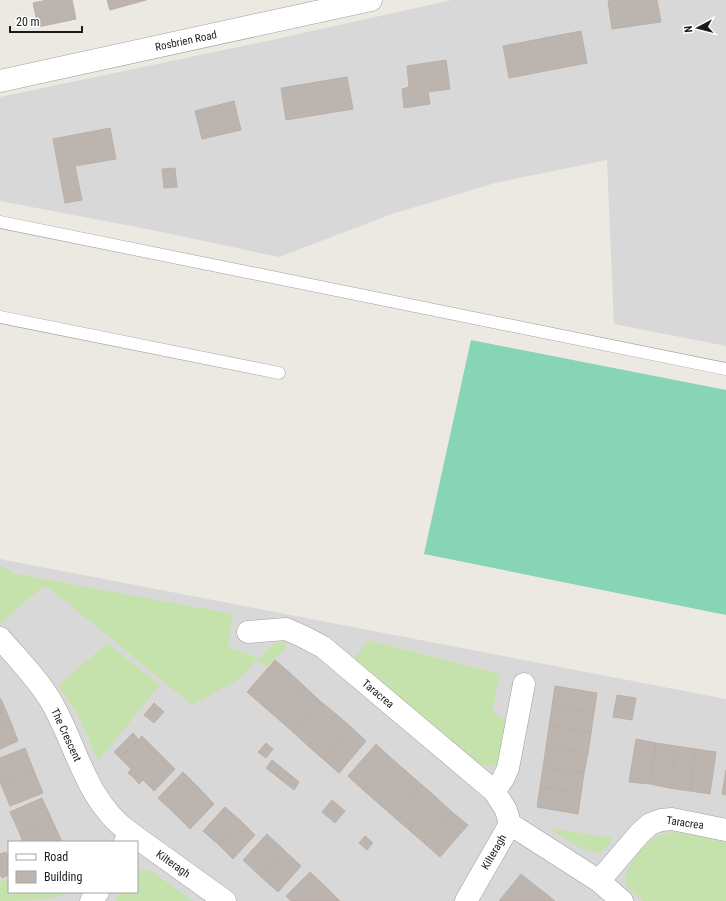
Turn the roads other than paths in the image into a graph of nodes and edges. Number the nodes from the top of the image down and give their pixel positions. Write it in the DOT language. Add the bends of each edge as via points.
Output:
graph roads {
  1 [pos="371,0"];
  2 [pos="0,81"];
  3 [pos="0,222"];
  4 [pos="0,317"];
  5 [pos="726,369"];
  6 [pos="279,373"];
  7 [pos="248,632"];
  8 [pos="0,638"];
  9 [pos="524,684"];
  10 [pos="494,791"];
  11 [pos="510,824"];
  12 [pos="726,830"];
  13 [pos="127,837"];
  14 [pos="138,844"];
  15 [pos="599,881"];
  16 [pos="97,893"];
  17 [pos="91,901"];
  18 [pos="226,901"];
  19 [pos="466,901"];
  20 [pos="622,901"];
  1 -- 2 [label="street, Rosbrien Road"];
  3 -- 5 [label="lane"];
  4 -- 6 [label="lane"];
  7 -- 10 [label="street, Taracrea" via="286,629 323,647"];
  8 -- 13 [label="street, The Crescent" via="51,702 89,785"];
  9 -- 10 [label="street" via="508,768 504,779"];
  10 -- 11 [label="street, Taracrea" via="506,810"];
  11 -- 15 [label="street"];
  11 -- 19 [label="street, Kilteragh"];
  12 -- 15 [label="street, Taracrea" via="672,819 650,824 640,832"];
  14 -- 18 [label="street, Kilteragh"];
  15 -- 20 [label="street"];
  16 -- 17 [label="street"];
}
